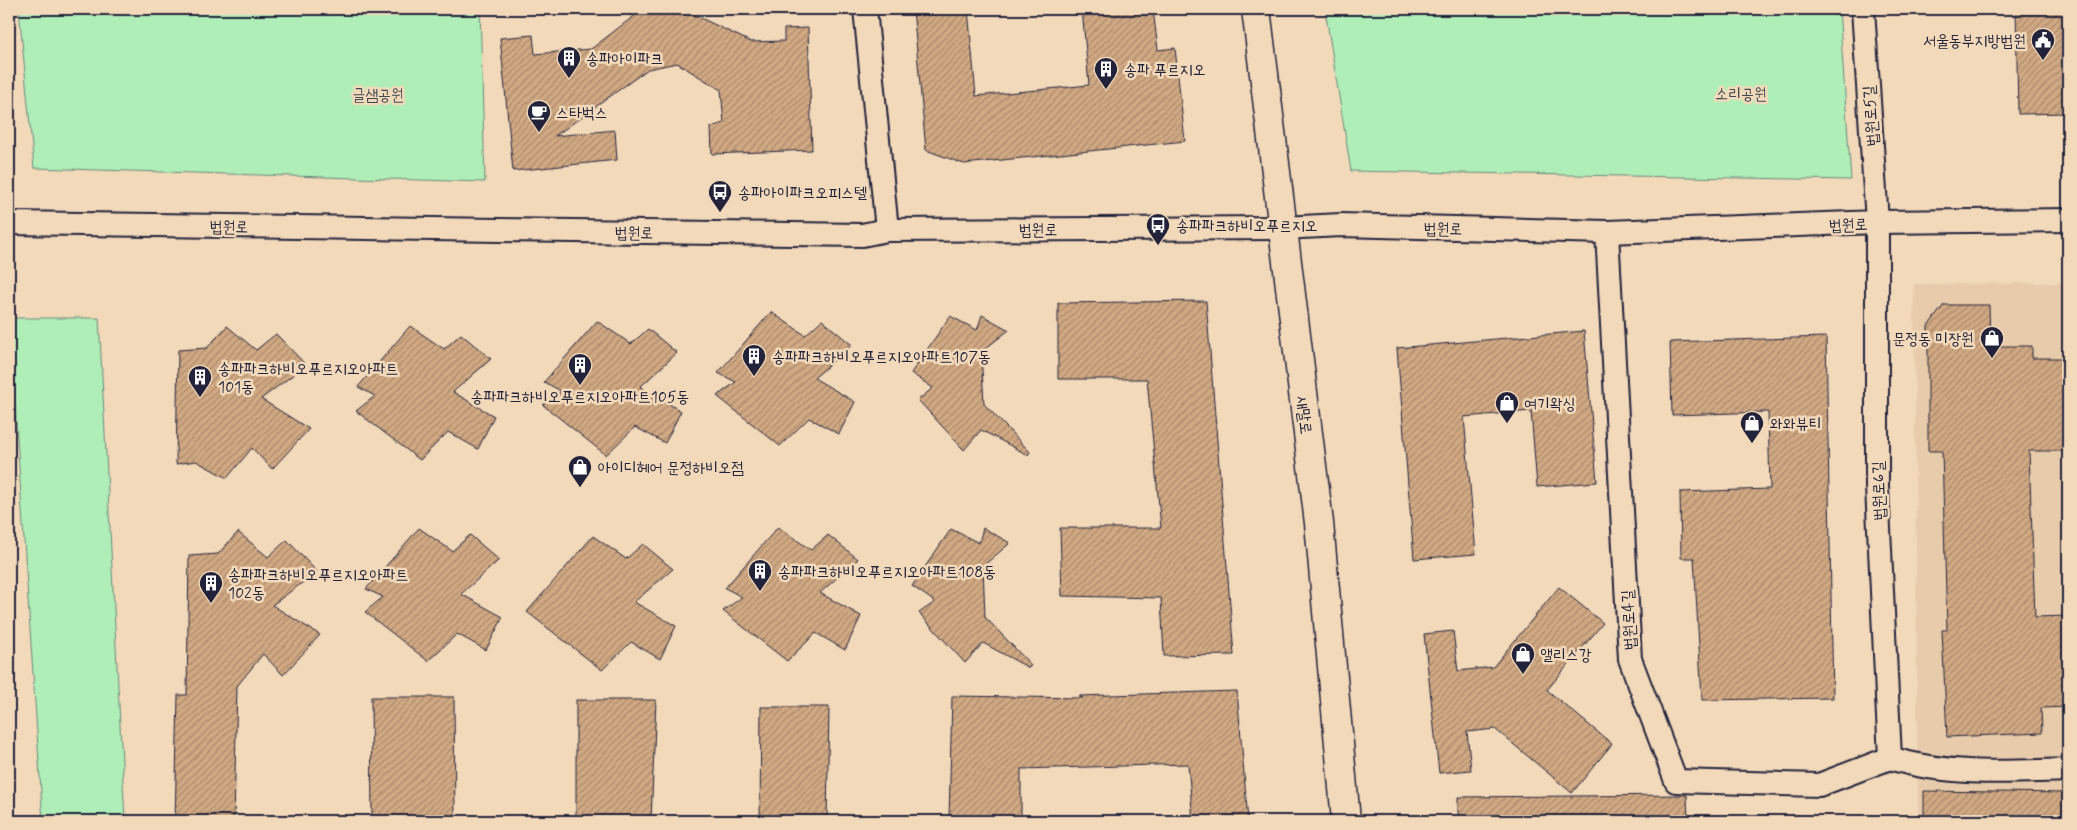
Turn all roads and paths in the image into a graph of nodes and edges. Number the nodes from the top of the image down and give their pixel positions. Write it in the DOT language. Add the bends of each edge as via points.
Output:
graph roads {
  1 [pos="865,9"];
  2 [pos="1256,9"];
  3 [pos="1863,9"];
  4 [pos="2068,220"];
  5 [pos="1877,222"];
  6 [pos="9,223"];
  7 [pos="1282,228"];
  8 [pos="887,230"];
  9 [pos="1607,232"];
  10 [pos="1890,758"];
  11 [pos="2068,770"];
  12 [pos="1346,821"];
  1 -- 8 [label="street"];
  2 -- 7 [label="main road, 새말로"];
  3 -- 5 [label="street, 법원로5길"];
  4 -- 5 [label="street, 법원로"];
  5 -- 9 [label="street, 법원로"];
  5 -- 10 [label="street, 법원로6길" via="1877,487"];
  6 -- 8 [label="street, 법원로" via="862,236"];
  7 -- 8 [label="street, 법원로"];
  7 -- 9 [label="street, 법원로" via="1342,226"];
  7 -- 12 [label="main road, 새말로" via="1319,524"];
  9 -- 10 [label="street, 법원로4길" via="1630,659 1676,781 1819,785"];
  10 -- 11 [label="street" via="1907,763 1988,772"];
}
